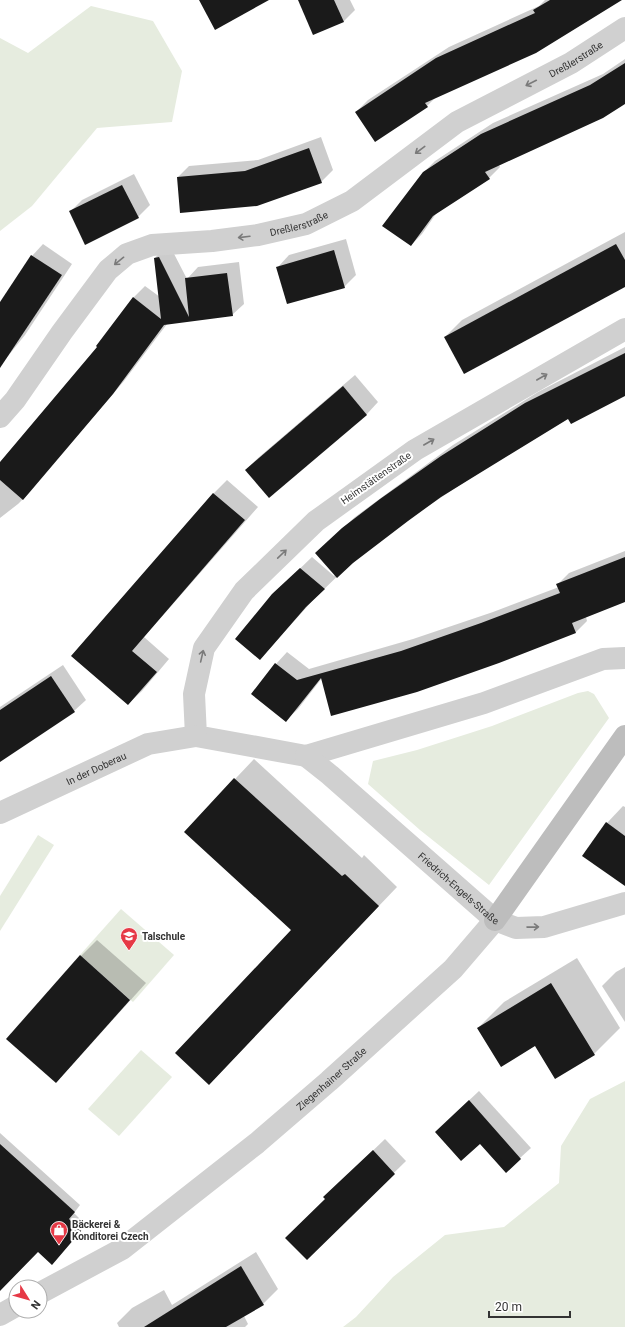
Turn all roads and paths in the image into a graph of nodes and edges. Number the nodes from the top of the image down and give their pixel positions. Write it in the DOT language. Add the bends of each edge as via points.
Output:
graph roads {
  1 [pos="625,28"];
  2 [pos="625,329"];
  3 [pos="0,417"];
  4 [pos="625,658"];
  5 [pos="196,736"];
  6 [pos="625,736"];
  7 [pos="306,756"];
  8 [pos="0,814"];
  9 [pos="625,903"];
  10 [pos="495,920"];
  11 [pos="48,1289"];
  1 -- 3 [label="street, Dreßlerstraße, one-way" via="570,63 457,122 352,201 306,224 258,235 152,245 127,254 108,270 15,400"];
  5 -- 2 [label="street, Heimstättenstraße, one-way" via="194,694 204,648 244,591 316,521 415,450"];
  4 -- 7 [label="street, Friedrich-Engels-Straße" via="603,659 484,703"];
  5 -- 7 [label="street, Friedrich-Engels-Straße"];
  5 -- 8 [label="street, In der Doberau" via="148,744"];
  6 -- 10 [label="street, Friedrich-Engels-Straße"];
  7 -- 10 [label="street, Friedrich-Engels-Straße" via="330,774"];
  10 -- 9 [label="street, one-way" via="516,928 544,927"];
  10 -- 11 [label="street, Ziegenhainer Straße" via="453,969 257,1143 122,1250"];
}
